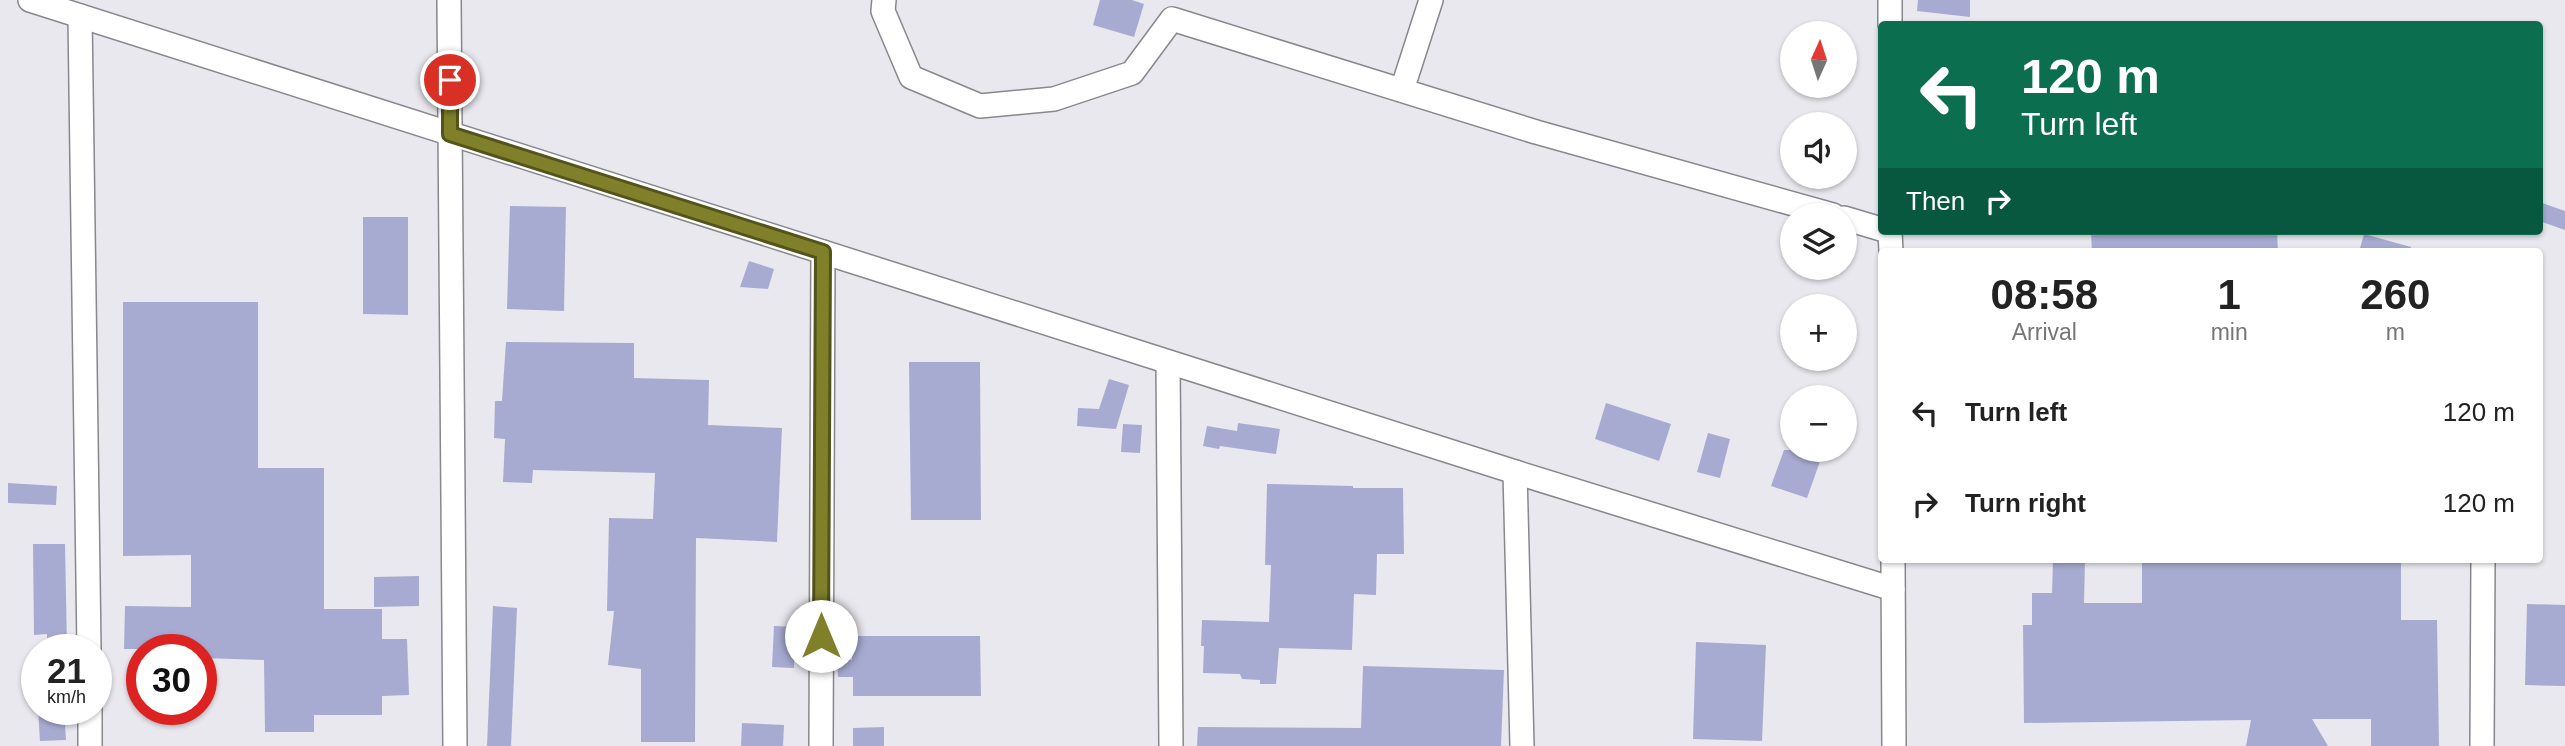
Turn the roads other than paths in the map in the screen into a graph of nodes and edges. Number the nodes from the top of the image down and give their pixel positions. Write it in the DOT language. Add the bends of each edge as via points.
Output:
graph roads {
  1 [pos="30,0"];
  2 [pos="449,0"];
  3 [pos="884,0"];
  4 [pos="1431,0"];
  5 [pos="1890,0"];
  6 [pos="80,16"];
  7 [pos="1890,21"];
  8 [pos="1402,90"];
  9 [pos="450,134"];
  10 [pos="1790,203"];
  11 [pos="1857,222"];
  12 [pos="1878,228"];
  13 [pos="823,252"];
  14 [pos="1168,362"];
  15 [pos="1515,472"];
  16 [pos="1893,563"];
  17 [pos="2483,563"];
  18 [pos="1893,589"];
  19 [pos="89,634"];
  20 [pos="90,725"];
  21 [pos="90,746"];
  22 [pos="455,746"];
  23 [pos="821,746"];
  24 [pos="1171,746"];
  25 [pos="1522,746"];
  26 [pos="1895,746"];
  27 [pos="2482,746"];
  1 -- 6 [label="street"];
  2 -- 9 [label="street"];
  3 -- 8 [label="street" via="883,11 911,77 980,106 1054,99 1132,74 1172,19"];
  4 -- 8 [label="street"];
  5 -- 7 [label="street"];
  6 -- 9 [label="street"];
  6 -- 19 [label="street"];
  8 -- 10 [label="street"];
  9 -- 13 [label="street"];
  9 -- 22 [label="street"];
  11 -- 12 [label="street"];
  13 -- 14 [label="street"];
  13 -- 23 [label="street"];
  14 -- 15 [label="street"];
  14 -- 24 [label="street"];
  15 -- 18 [label="street"];
  15 -- 25 [label="street"];
  16 -- 18 [label="street"];
  17 -- 27 [label="street"];
  18 -- 26 [label="street"];
  20 -- 21 [label="street"];
}
